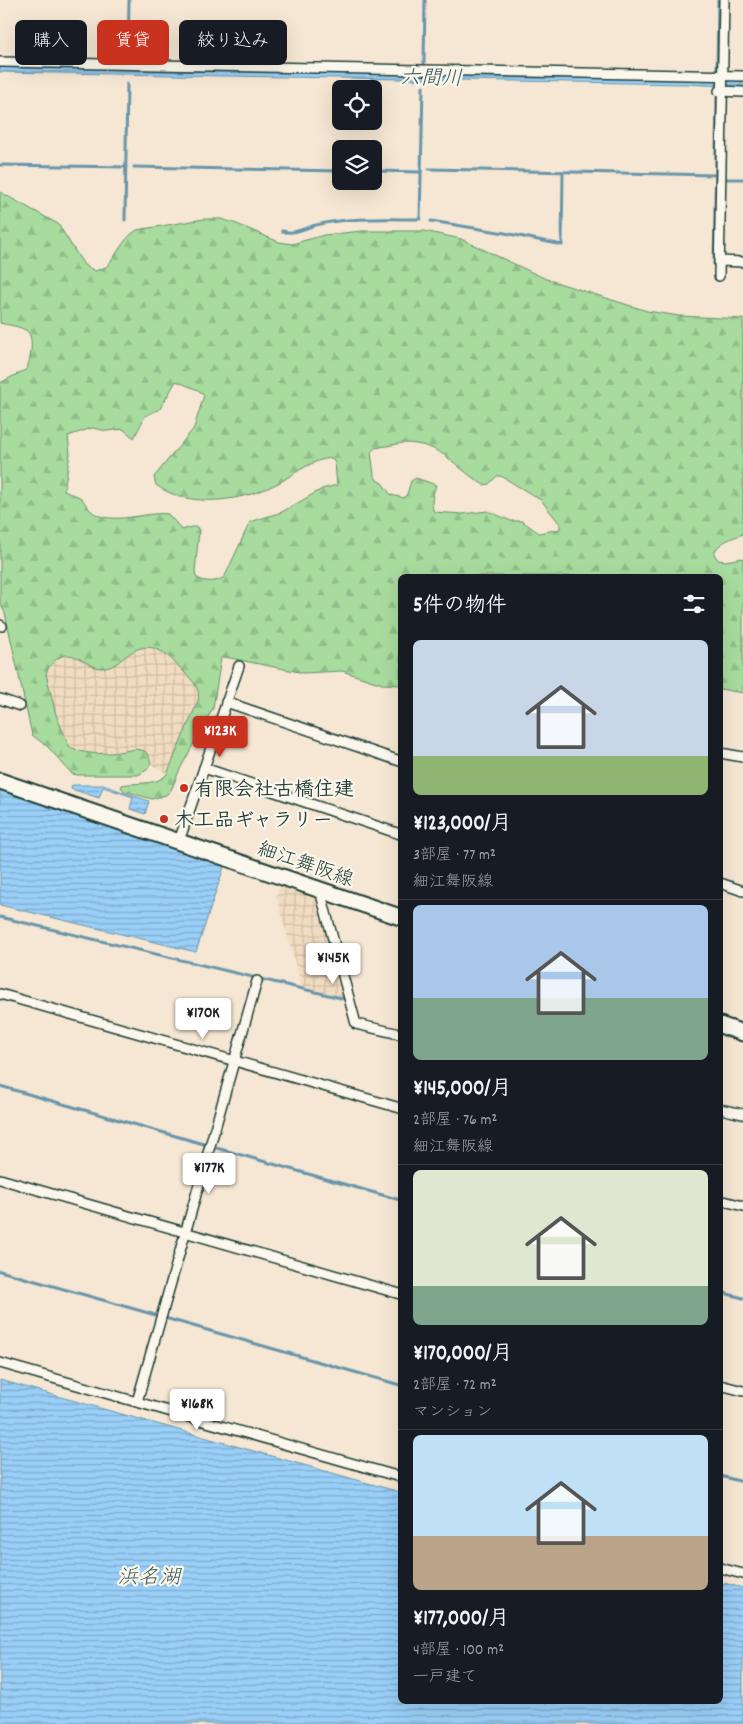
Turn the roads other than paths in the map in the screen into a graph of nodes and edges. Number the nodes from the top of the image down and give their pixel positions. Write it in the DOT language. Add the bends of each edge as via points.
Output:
graph roads {
  1 [pos="724,0"];
  2 [pos="0,62"];
  3 [pos="743,76"];
  4 [pos="722,85"];
  5 [pos="743,92"];
  6 [pos="719,261"];
  7 [pos="743,262"];
  8 [pos="719,276"];
  9 [pos="238,666"];
  10 [pos="0,699"];
  11 [pos="226,702"];
  12 [pos="20,706"];
  13 [pos="723,754"];
  14 [pos="743,757"];
  15 [pos="398,760"];
  16 [pos="204,768"];
  17 [pos="0,781"];
  18 [pos="398,833"];
  19 [pos="179,842"];
  20 [pos="723,884"];
  21 [pos="325,891"];
  22 [pos="743,891"];
  23 [pos="398,915"];
  24 [pos="258,980"];
  25 [pos="0,994"];
  26 [pos="723,1026"];
  27 [pos="743,1033"];
  28 [pos="398,1034"];
  29 [pos="234,1061"];
  30 [pos="398,1107"];
  31 [pos="723,1110"];
  32 [pos="743,1114"];
  33 [pos="0,1179"];
  34 [pos="723,1201"];
  35 [pos="743,1206"];
  36 [pos="186,1232"];
  37 [pos="398,1293"];
  38 [pos="0,1363"];
  39 [pos="723,1386"];
  40 [pos="743,1391"];
  41 [pos="137,1402"];
  42 [pos="398,1476"];
  43 [pos="723,1569"];
  44 [pos="743,1574"];
  1 -- 4 [label="street"];
  2 -- 4 [label="street"];
  3 -- 4 [label="street"];
  4 -- 5 [label="street"];
  4 -- 6 [label="street"];
  6 -- 7 [label="street"];
  6 -- 8 [label="street"];
  9 -- 11 [label="street"];
  10 -- 12 [label="street"];
  11 -- 15 [label="street"];
  11 -- 16 [label="street"];
  13 -- 14 [label="street"];
  16 -- 18 [label="street"];
  16 -- 19 [label="street"];
  17 -- 19 [label="main road, 細江舞阪線"];
  19 -- 21 [label="main road, 細江舞阪線"];
  20 -- 22 [label="street"];
  21 -- 23 [label="main road, 細江舞阪線"];
  21 -- 28 [label="street" via="322,898 356,1024"];
  24 -- 29 [label="street"];
  25 -- 29 [label="street"];
  26 -- 27 [label="main road"];
  29 -- 30 [label="street"];
  29 -- 36 [label="street"];
  31 -- 32 [label="street"];
  33 -- 36 [label="street"];
  34 -- 35 [label="street"];
  36 -- 37 [label="street"];
  36 -- 41 [label="street"];
  38 -- 41 [label="street"];
  39 -- 40 [label="street"];
  41 -- 42 [label="street"];
  43 -- 44 [label="street"];
}
